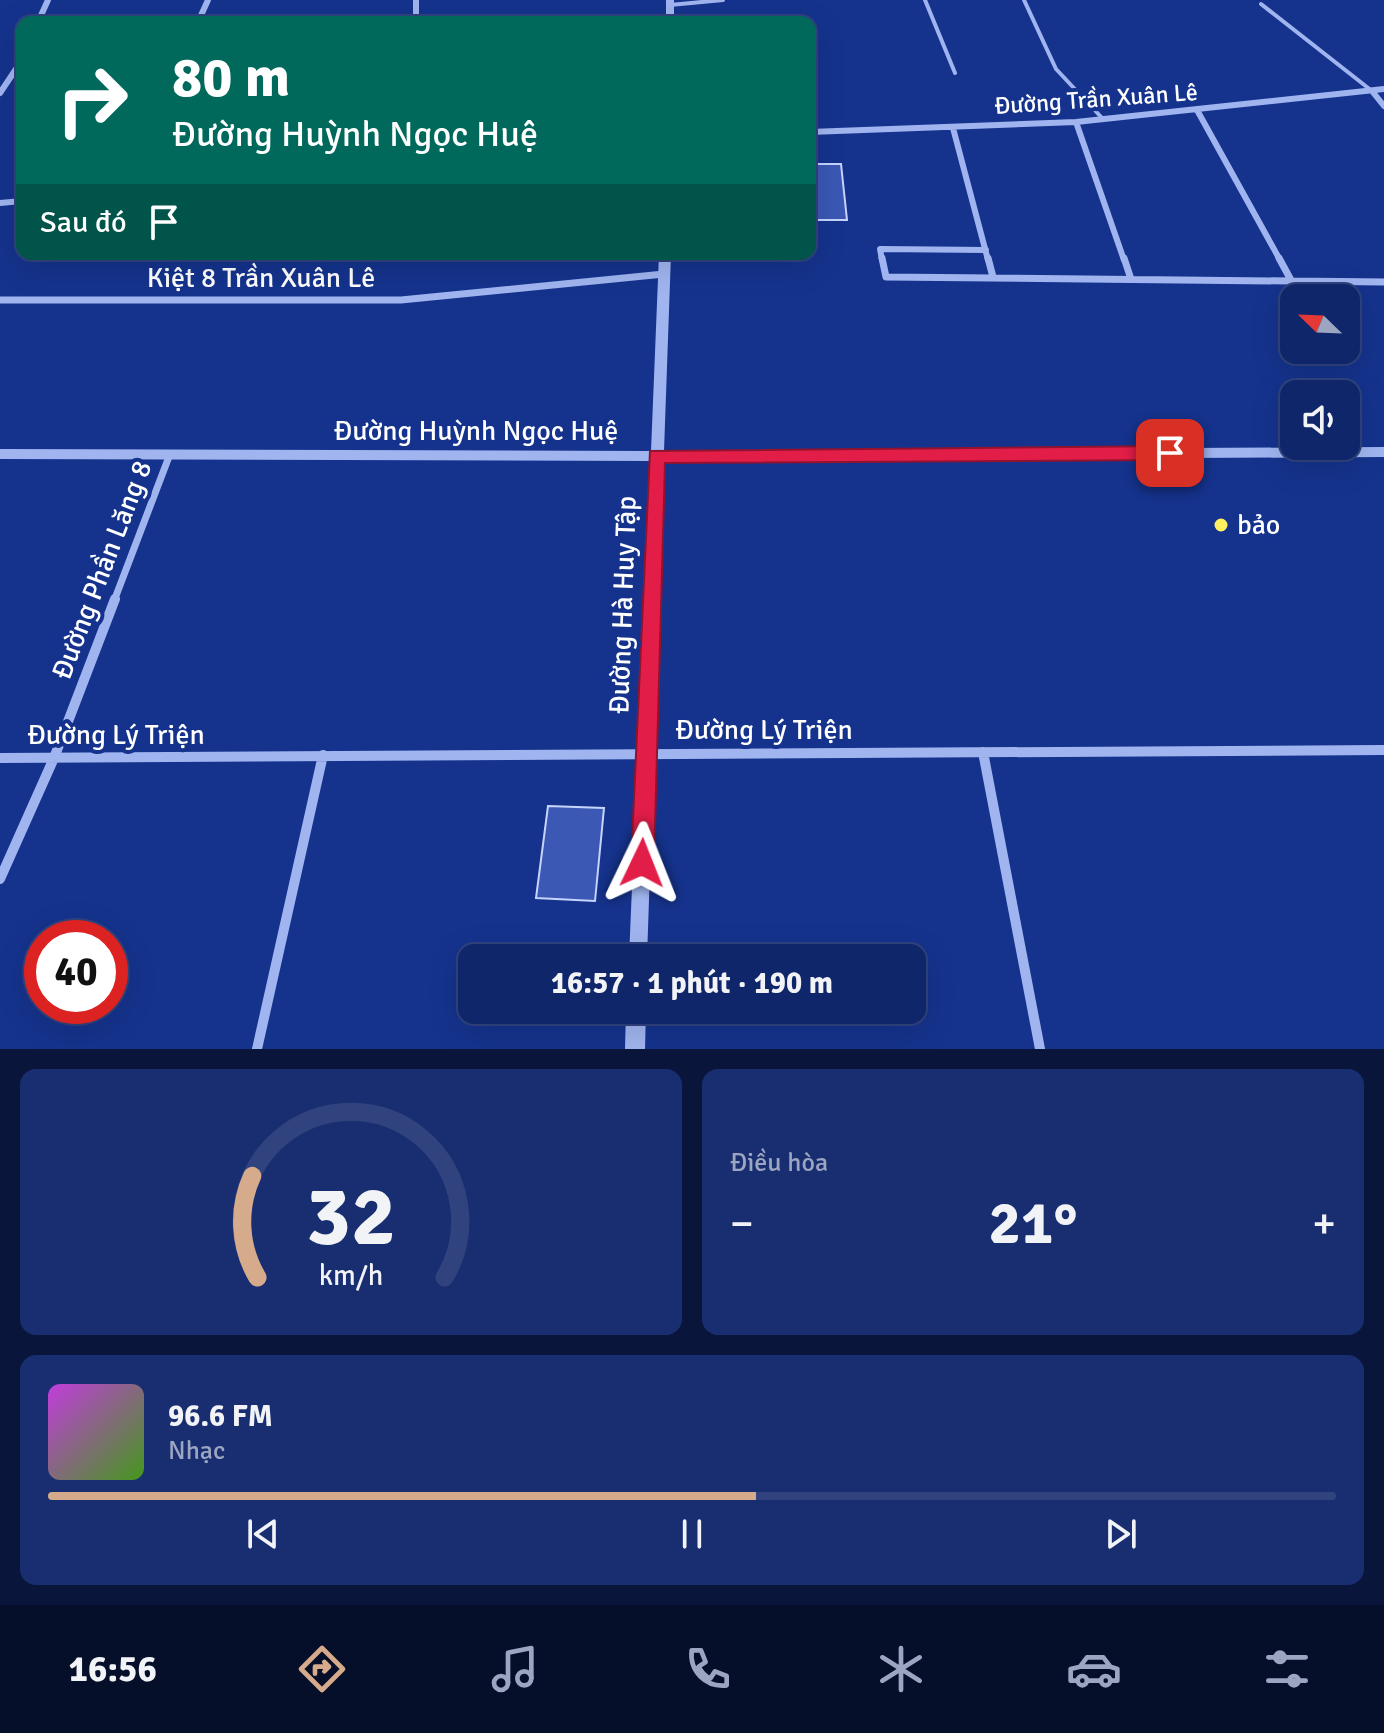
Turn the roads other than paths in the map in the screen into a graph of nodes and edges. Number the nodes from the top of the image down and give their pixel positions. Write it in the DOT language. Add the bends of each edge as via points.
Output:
graph roads {
  1 [pos="723,0"];
  2 [pos="925,0"];
  3 [pos="1024,0"];
  4 [pos="670,2"];
  5 [pos="1261,4"];
  6 [pos="16,69"];
  7 [pos="955,73"];
  8 [pos="1384,89"];
  9 [pos="1372,91"];
  10 [pos="0,93"];
  11 [pos="1384,106"];
  12 [pos="1197,110"];
  13 [pos="1103,119"];
  14 [pos="1076,122"];
  15 [pos="953,128"];
  16 [pos="816,132"];
  17 [pos="986,250"];
  18 [pos="665,260"];
  19 [pos="664,274"];
  20 [pos="993,277"];
  21 [pos="1131,279"];
  22 [pos="1292,282"];
  23 [pos="1384,282"];
  24 [pos="0,300"];
  25 [pos="1384,452"];
  26 [pos="0,454"];
  27 [pos="170,454"];
  28 [pos="656,456"];
  29 [pos="1384,750"];
  30 [pos="646,752"];
  31 [pos="983,752"];
  32 [pos="323,755"];
  33 [pos="0,758"];
  34 [pos="54,758"];
  35 [pos="0,879"];
  36 [pos="639,944"];
  37 [pos="636,1024"];
  38 [pos="257,1049"];
  39 [pos="635,1049"];
  40 [pos="1040,1049"];
  1 -- 4 [label="lane"];
  2 -- 7 [label="lane"];
  3 -- 13 [label="lane" via="1056,69"];
  5 -- 9 [label="lane"];
  6 -- 10 [label="street"];
  8 -- 9 [label="street, Đường Trần Xuân Lê"];
  9 -- 11 [label="street"];
  9 -- 12 [label="street, Đường Trần Xuân Lê"];
  12 -- 13 [label="street, Đường Trần Xuân Lê"];
  12 -- 22 [label="street"];
  13 -- 14 [label="street, Đường Trần Xuân Lê"];
  14 -- 15 [label="street, Đường Trần Xuân Lê"];
  14 -- 21 [label="street"];
  15 -- 16 [label="street, Đường Trần Xuân Lê"];
  15 -- 17 [label="street"];
  17 -- 20 [label="street"];
  17 -- 20 [label="street" via="880,249 886,277"];
  18 -- 19 [label="street, Đường Hà Huy Tập"];
  19 -- 24 [label="street, Kiệt 8 Trần Xuân Lê" via="401,300"];
  19 -- 28 [label="street, Đường Hà Huy Tập"];
  20 -- 21 [label="street"];
  21 -- 22 [label="street"];
  22 -- 23 [label="street"];
  25 -- 28 [label="street, Đường Huỳnh Ngọc Huệ"];
  26 -- 27 [label="street, Đường Huỳnh Ngọc Huệ"];
  27 -- 28 [label="street, Đường Huỳnh Ngọc Huệ"];
  27 -- 34 [label="street, Đường Phần Lăng 8"];
  28 -- 30 [label="street, Đường Hà Huy Tập"];
  29 -- 31 [label="street, Đường Lý Triện"];
  30 -- 31 [label="street, Đường Lý Triện"];
  30 -- 32 [label="street, Đường Lý Triện"];
  30 -- 36 [label="street, Đường Hà Huy Tập"];
  31 -- 40 [label="street"];
  32 -- 34 [label="street, Đường Lý Triện"];
  32 -- 38 [label="street"];
  33 -- 34 [label="street, Đường Lý Triện"];
  34 -- 35 [label="street, Đường Phần Lăng 8"];
  37 -- 39 [label="street"];
}
